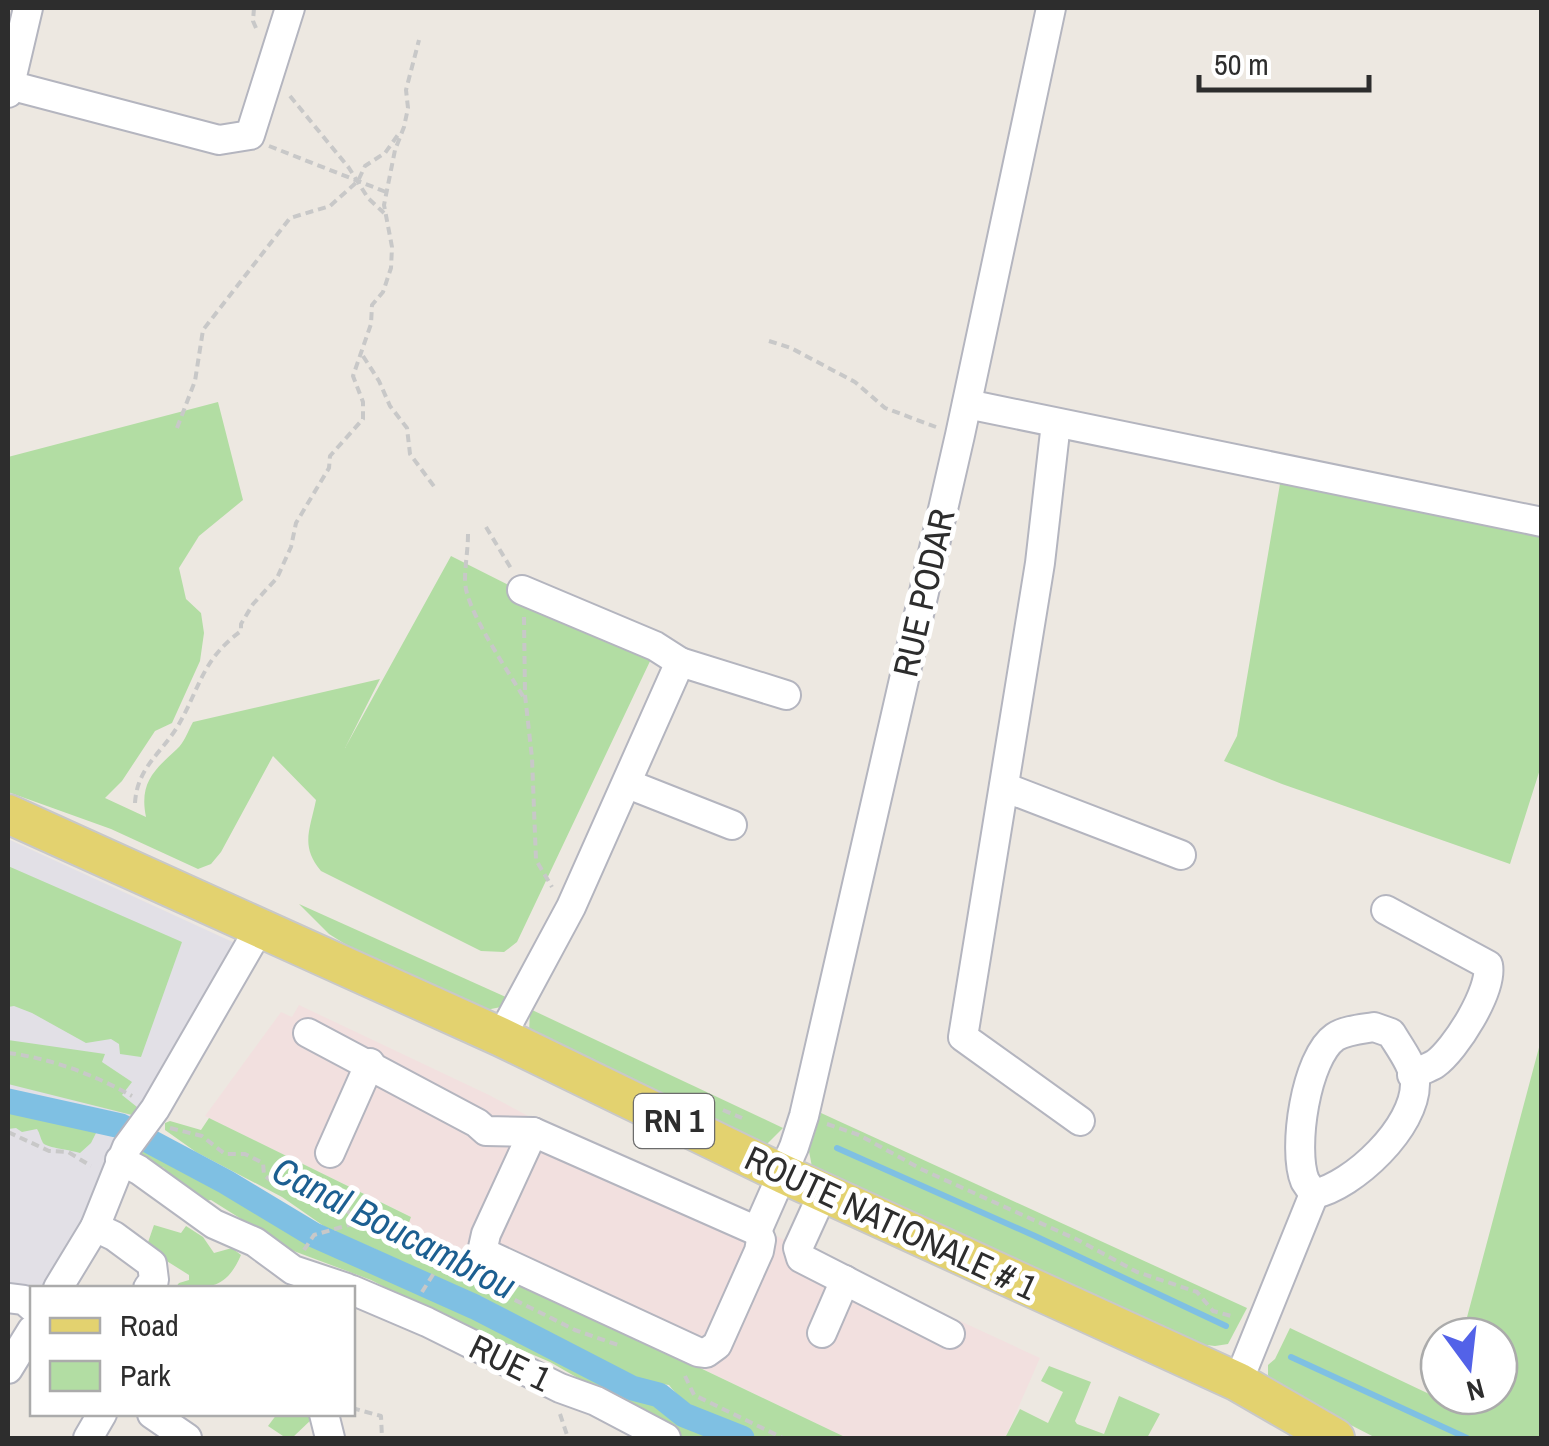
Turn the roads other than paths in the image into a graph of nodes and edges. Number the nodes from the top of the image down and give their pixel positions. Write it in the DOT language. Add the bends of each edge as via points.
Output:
graph roads {
  1 [pos="28,8"];
  2 [pos="290,8"];
  3 [pos="1052,8"];
  4 [pos="8,89"];
  5 [pos="967,404"];
  6 [pos="1056,423"];
  7 [pos="1542,522"];
  8 [pos="522,590"];
  9 [pos="680,662"];
  10 [pos="786,696"];
  11 [pos="628,784"];
  12 [pos="1004,787"];
  13 [pos="8,814"];
  14 [pos="732,825"];
  15 [pos="1181,854"];
  16 [pos="1386,910"];
  17 [pos="259,928"];
  18 [pos="308,1033"];
  19 [pos="501,1037"];
  20 [pos="370,1063"];
  21 [pos="1412,1075"];
  22 [pos="1080,1122"];
  23 [pos="533,1132"];
  24 [pos="330,1153"];
  25 [pos="120,1161"];
  26 [pos="783,1174"];
  27 [pos="824,1191"];
  28 [pos="1314,1194"];
  29 [pos="95,1227"];
  30 [pos="757,1231"];
  31 [pos="292,1279"];
  32 [pos="846,1280"];
  33 [pos="59,1286"];
  34 [pos="150,1286"];
  35 [pos="333,1286"];
  36 [pos="355,1291"];
  37 [pos="30,1333"];
  38 [pos="822,1333"];
  39 [pos="950,1334"];
  40 [pos="8,1369"];
  41 [pos="1238,1382"];
  42 [pos="101,1416"];
  43 [pos="88,1438"];
  44 [pos="666,1438"];
  45 [pos="1335,1438"];
  1 -- 4 [label="street"];
  2 -- 4 [label="street" via="250,135 219,140"];
  3 -- 5 [label="street, RUE PODAR"];
  5 -- 6 [label="street"];
  5 -- 26 [label="street, RUE PODAR" via="804,1116"];
  6 -- 7 [label="street"];
  6 -- 12 [label="street"];
  8 -- 9 [label="street"];
  9 -- 10 [label="street"];
  9 -- 11 [label="street"];
  11 -- 14 [label="street"];
  11 -- 19 [label="street"];
  12 -- 15 [label="street"];
  12 -- 22 [label="street" via="963,1037"];
  13 -- 17 [label="main road, ROUTE NATIONALE # 1 / RN 1"];
  16 -- 21 [label="street" via="1488,965 1491,977 1480,1006 1438,1062"];
  17 -- 19 [label="main road, ROUTE NATIONALE # 1 / RN 1"];
  17 -- 25 [label="street"];
  18 -- 20 [label="street"];
  19 -- 26 [label="main road, ROUTE NATIONALE # 1 / RN 1"];
  20 -- 23 [label="street" via="486,1131"];
  20 -- 24 [label="street"];
  21 -- 28 [label="street" via="1415,1084 1397,1132 1334,1190"];
  21 -- 28 [label="street" via="1391,1033 1374,1027 1334,1038 1316,1063 1304,1105 1300,1151"];
  23 -- 30 [label="street"];
  23 -- 30 [label="street, RUE PODAR" via="482,1252 698,1352 717,1346 759,1251"];
  25 -- 29 [label="street"];
  25 -- 31 [label="street, RUE 1" via="214,1224 255,1242"];
  26 -- 27 [label="main road, ROUTE NATIONALE # 1 / RN 1"];
  26 -- 30 [label="street, RUE PODAR"];
  27 -- 32 [label="street" via="798,1254"];
  27 -- 41 [label="main road, ROUTE NATIONALE # 1 / RN 1"];
  28 -- 41 [label="street"];
  29 -- 33 [label="street"];
  29 -- 34 [label="street" via="152,1264"];
  31 -- 35 [label="street, RUE 1"];
  32 -- 38 [label="street"];
  32 -- 39 [label="street"];
  36 -- 44 [label="street, RUE 1"];
  37 -- 40 [label="street"];
  41 -- 45 [label="main road, ROUTE NATIONALE # 1 / RN 1"];
  42 -- 43 [label="street"];
}
